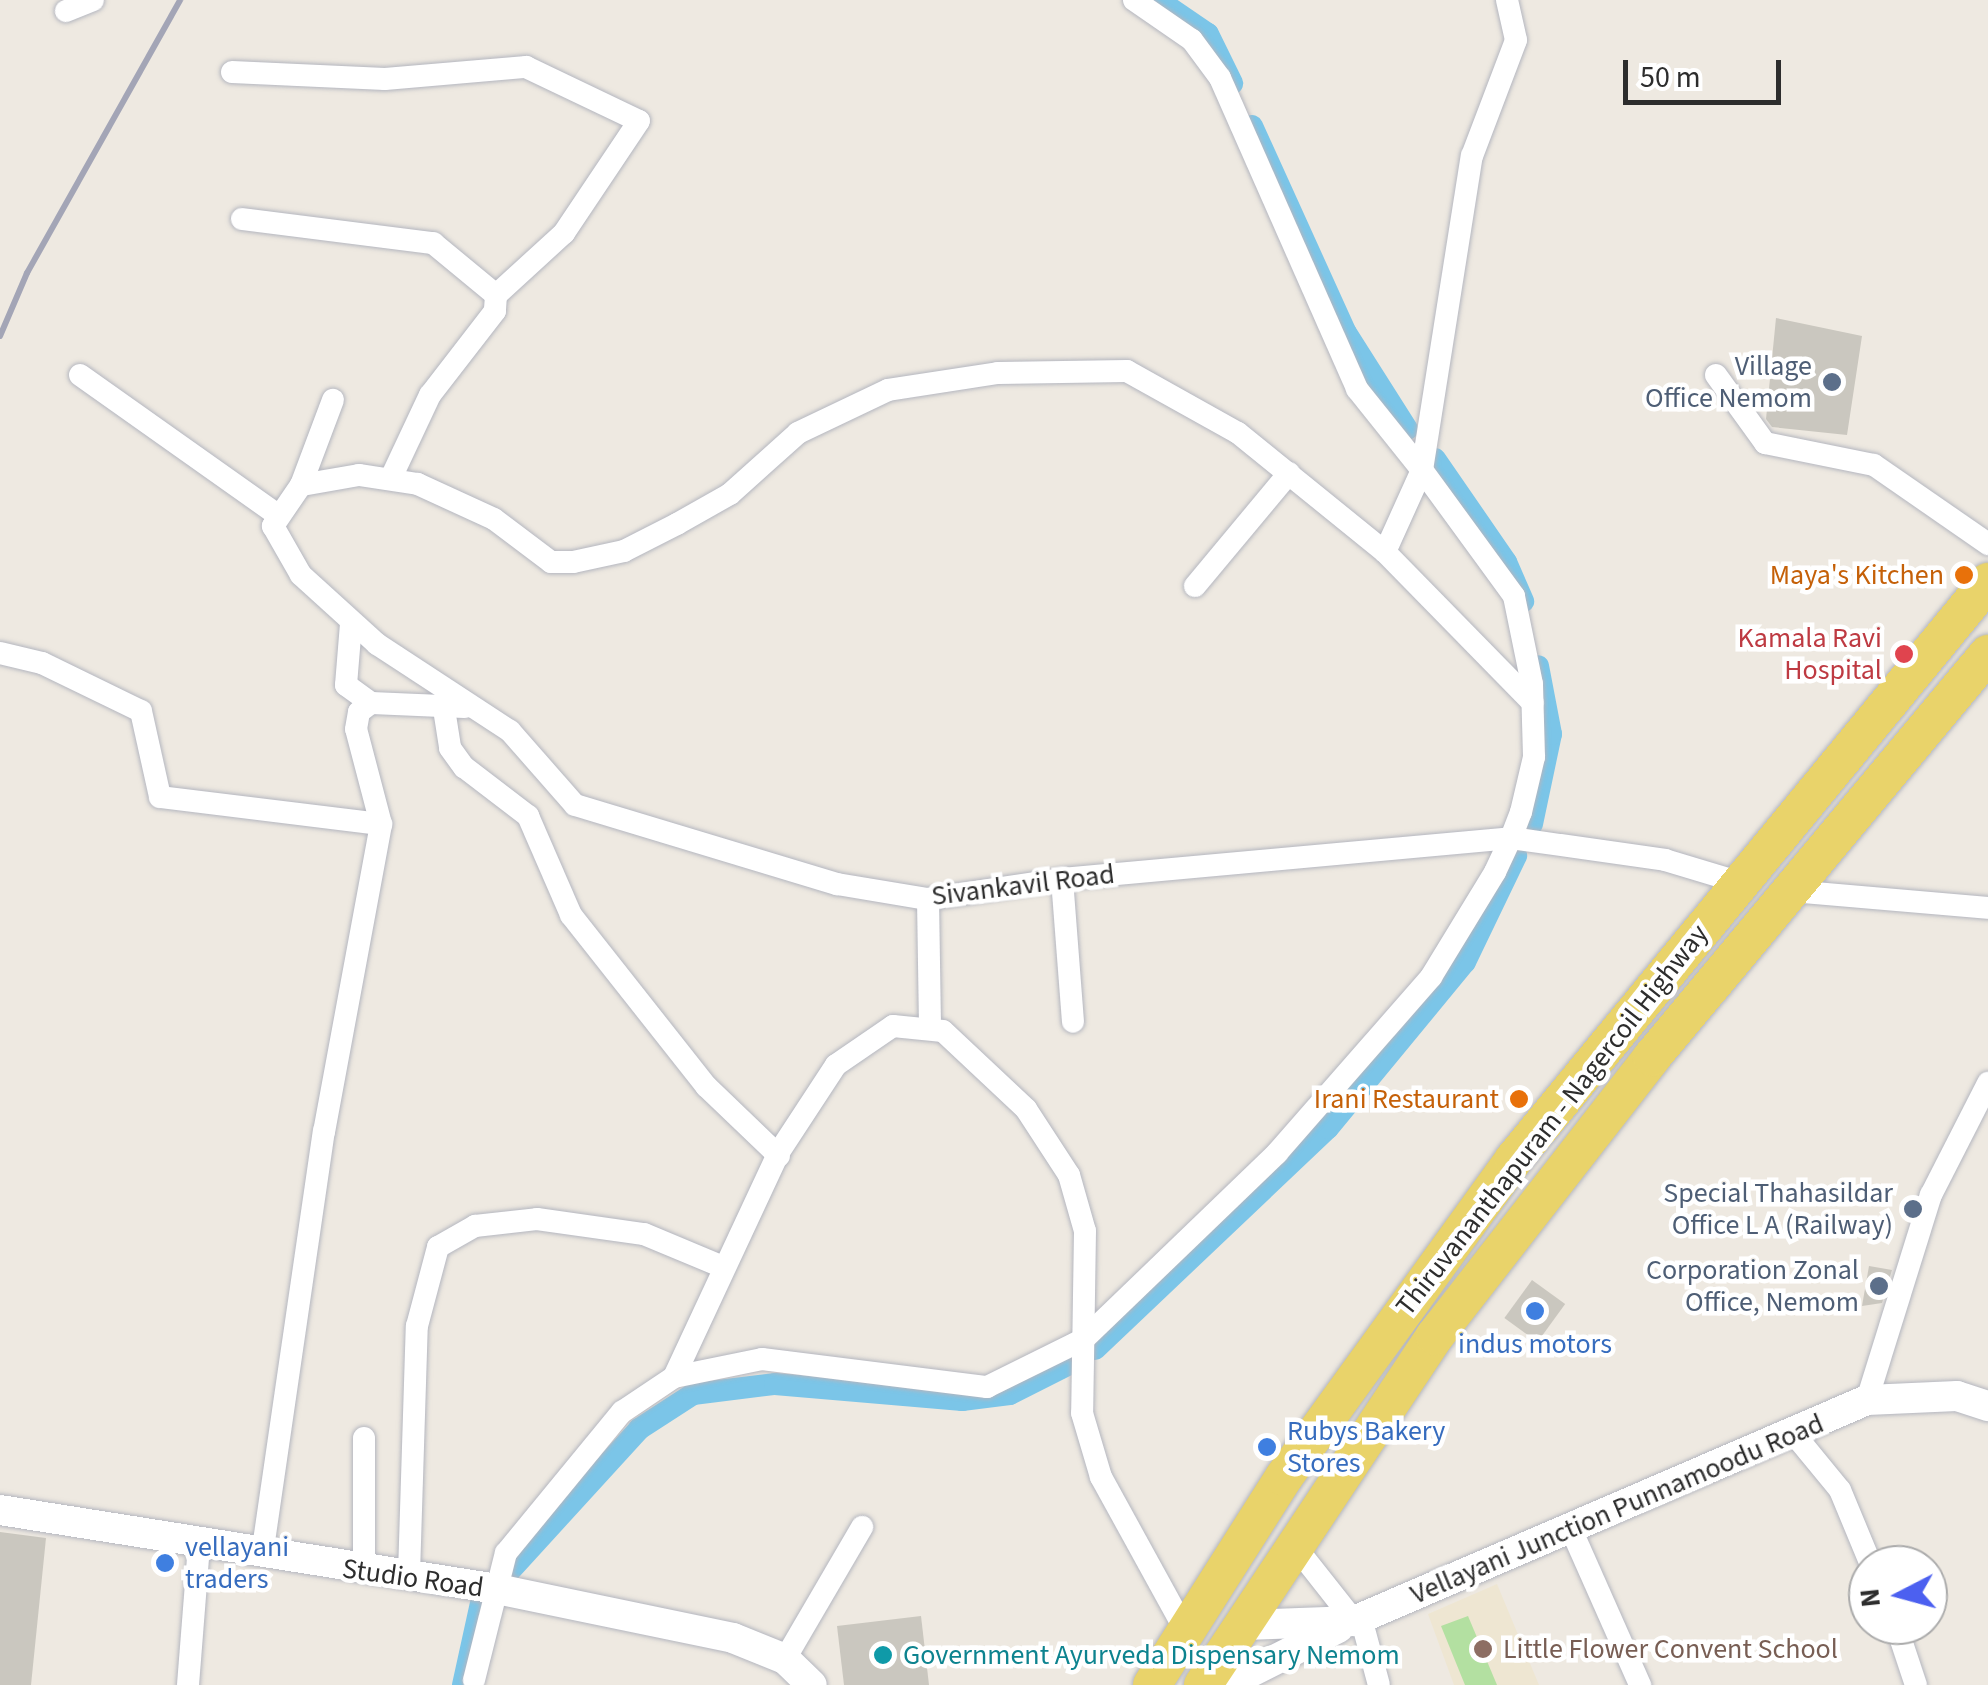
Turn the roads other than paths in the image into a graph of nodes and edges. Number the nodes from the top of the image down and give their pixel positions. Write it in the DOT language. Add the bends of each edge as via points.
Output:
graph roads {
  1 [pos="94,0"];
  2 [pos="1134,0"];
  3 [pos="1507,0"];
  4 [pos="66,11"];
  5 [pos="232,72"];
  6 [pos="242,219"];
  7 [pos="496,295"];
  8 [pos="80,375"];
  9 [pos="1716,375"];
  10 [pos="333,400"];
  11 [pos="1422,470"];
  12 [pos="1289,474"];
  13 [pos="391,478"];
  14 [pos="301,485"];
  15 [pos="279,516"];
  16 [pos="1988,544"];
  17 [pos="1386,552"];
  18 [pos="1988,582"];
  19 [pos="1196,586"];
  20 [pos="351,624"];
  21 [pos="0,653"];
  22 [pos="1988,654"];
  23 [pos="371,703"];
  24 [pos="1533,703"];
  25 [pos="454,708"];
  26 [pos="381,824"];
  27 [pos="1511,838"];
  28 [pos="1062,878"];
  29 [pos="1741,883"];
  30 [pos="1791,891"];
  31 [pos="928,898"];
  32 [pos="1988,908"];
  33 [pos="1073,1022"];
  34 [pos="930,1026"];
  35 [pos="1988,1083"];
  36 [pos="779,1156"];
  37 [pos="723,1267"];
  38 [pos="1084,1339"];
  39 [pos="674,1378"];
  40 [pos="1867,1400"];
  41 [pos="1988,1406"];
  42 [pos="1794,1434"];
  43 [pos="364,1438"];
  44 [pos="0,1510"];
  45 [pos="862,1527"];
  46 [pos="1571,1529"];
  47 [pos="199,1544"];
  48 [pos="1294,1545"];
  49 [pos="1863,1545"];
  50 [pos="262,1554"];
  51 [pos="364,1572"];
  52 [pos="408,1574"];
  53 [pos="497,1590"];
  54 [pos="1194,1616"];
  55 [pos="1358,1620"];
  56 [pos="1245,1626"];
  57 [pos="1903,1645"];
  58 [pos="784,1659"];
  59 [pos="474,1680"];
  60 [pos="188,1685"];
  61 [pos="812,1685"];
  62 [pos="1152,1685"];
  63 [pos="1203,1685"];
  64 [pos="1226,1685"];
  65 [pos="1379,1685"];
  66 [pos="1640,1685"];
  67 [pos="1916,1685"];
  1 -- 4 [label="street"];
  2 -- 11 [label="street" via="1192,40 1220,78 1357,390"];
  3 -- 11 [label="street" via="1516,40 1472,156"];
  5 -- 7 [label="street" via="385,79 526,67 639,120 564,233"];
  6 -- 7 [label="street" via="433,244"];
  7 -- 13 [label="street" via="495,311 430,394"];
  8 -- 15 [label="street"];
  9 -- 16 [label="street" via="1765,442 1874,465"];
  10 -- 14 [label="street"];
  11 -- 17 [label="street"];
  11 -- 24 [label="street" via="1514,596"];
  12 -- 13 [label="street" via="1238,433 1127,370 998,373 888,390 798,433 730,494 677,524 624,550 573,562 551,562 453,497"];
  12 -- 17 [label="street"];
  12 -- 19 [label="street"];
  13 -- 14 [label="street"];
  14 -- 15 [label="street"];
  15 -- 20 [label="street, Sivankavil Road" via="274,526 284,552"];
  17 -- 24 [label="street"];
  18 -- 29 [label="main road, Thiruvananthapuram - Nagercoil Highway"];
  20 -- 23 [label="street" via="346,684"];
  20 -- 25 [label="street, Sivankavil Road"];
  21 -- 26 [label="street" via="42,663 141,711 160,797"];
  22 -- 30 [label="main road, Thiruvananthapuram - Nagercoil Highway"];
  23 -- 25 [label="street"];
  23 -- 26 [label="street" via="358,712 356,729"];
  24 -- 27 [label="street" via="1534,757"];
  25 -- 31 [label="street, Sivankavil Road" via="510,731 574,805 837,884"];
  25 -- 36 [label="street" via="450,748 528,816 571,915 706,1086"];
  26 -- 50 [label="street" via="324,1132"];
  27 -- 28 [label="street, Sivankavil Road"];
  27 -- 29 [label="street, Sivankavil Road" via="1665,860"];
  27 -- 38 [label="street" via="1431,977 1278,1153"];
  28 -- 31 [label="street, Sivankavil Road"];
  28 -- 33 [label="street"];
  29 -- 54 [label="main road, Thiruvananthapuram - Nagercoil Highway" via="1503,1174"];
  30 -- 32 [label="street"];
  30 -- 48 [label="main road, Thiruvananthapuram - Nagercoil Highway" via="1434,1336"];
  31 -- 34 [label="street"];
  34 -- 36 [label="street" via="893,1026 836,1065"];
  34 -- 38 [label="street" via="1026,1109 1069,1174 1085,1231"];
  35 -- 40 [label="street" via="1931,1196"];
  36 -- 37 [label="street"];
  37 -- 39 [label="street"];
  37 -- 52 [label="street" via="644,1234 537,1219 475,1226 438,1247 417,1326"];
  38 -- 39 [label="street" via="987,1387 762,1359"];
  38 -- 54 [label="street" via="1082,1414 1102,1477"];
  39 -- 53 [label="street" via="622,1412 582,1456 506,1552"];
  40 -- 41 [label="street, Vellayani Junction Punnamoodu Road" via="1957,1396"];
  40 -- 42 [label="street, Vellayani Junction Punnamoodu Road"];
  42 -- 46 [label="street, Vellayani Junction Punnamoodu Road"];
  42 -- 49 [label="street" via="1840,1490"];
  43 -- 51 [label="street"];
  44 -- 47 [label="street, Studio Road"];
  45 -- 58 [label="street"];
  46 -- 55 [label="street, Vellayani Junction Punnamoodu Road"];
  46 -- 66 [label="street"];
  47 -- 50 [label="street, Studio Road"];
  47 -- 60 [label="street"];
  48 -- 55 [label="street"];
  48 -- 56 [label="main road, Thiruvananthapuram - Nagercoil Highway"];
  50 -- 51 [label="street, Studio Road"];
  51 -- 52 [label="street, Studio Road"];
  52 -- 53 [label="street, Studio Road"];
  53 -- 58 [label="street, Studio Road" via="733,1638"];
  53 -- 59 [label="street"];
  54 -- 56 [label="main road"];
  54 -- 62 [label="main road, Thiruvananthapuram - Nagercoil Highway"];
  55 -- 56 [label="street, Vellayani Junction Punnamoodu Road"];
  55 -- 64 [label="street" via="1275,1653"];
  55 -- 65 [label="street"];
  56 -- 63 [label="main road, Thiruvananthapuram - Nagercoil Highway"];
  57 -- 67 [label="street"];
  58 -- 61 [label="street, Studio Road"];
}
